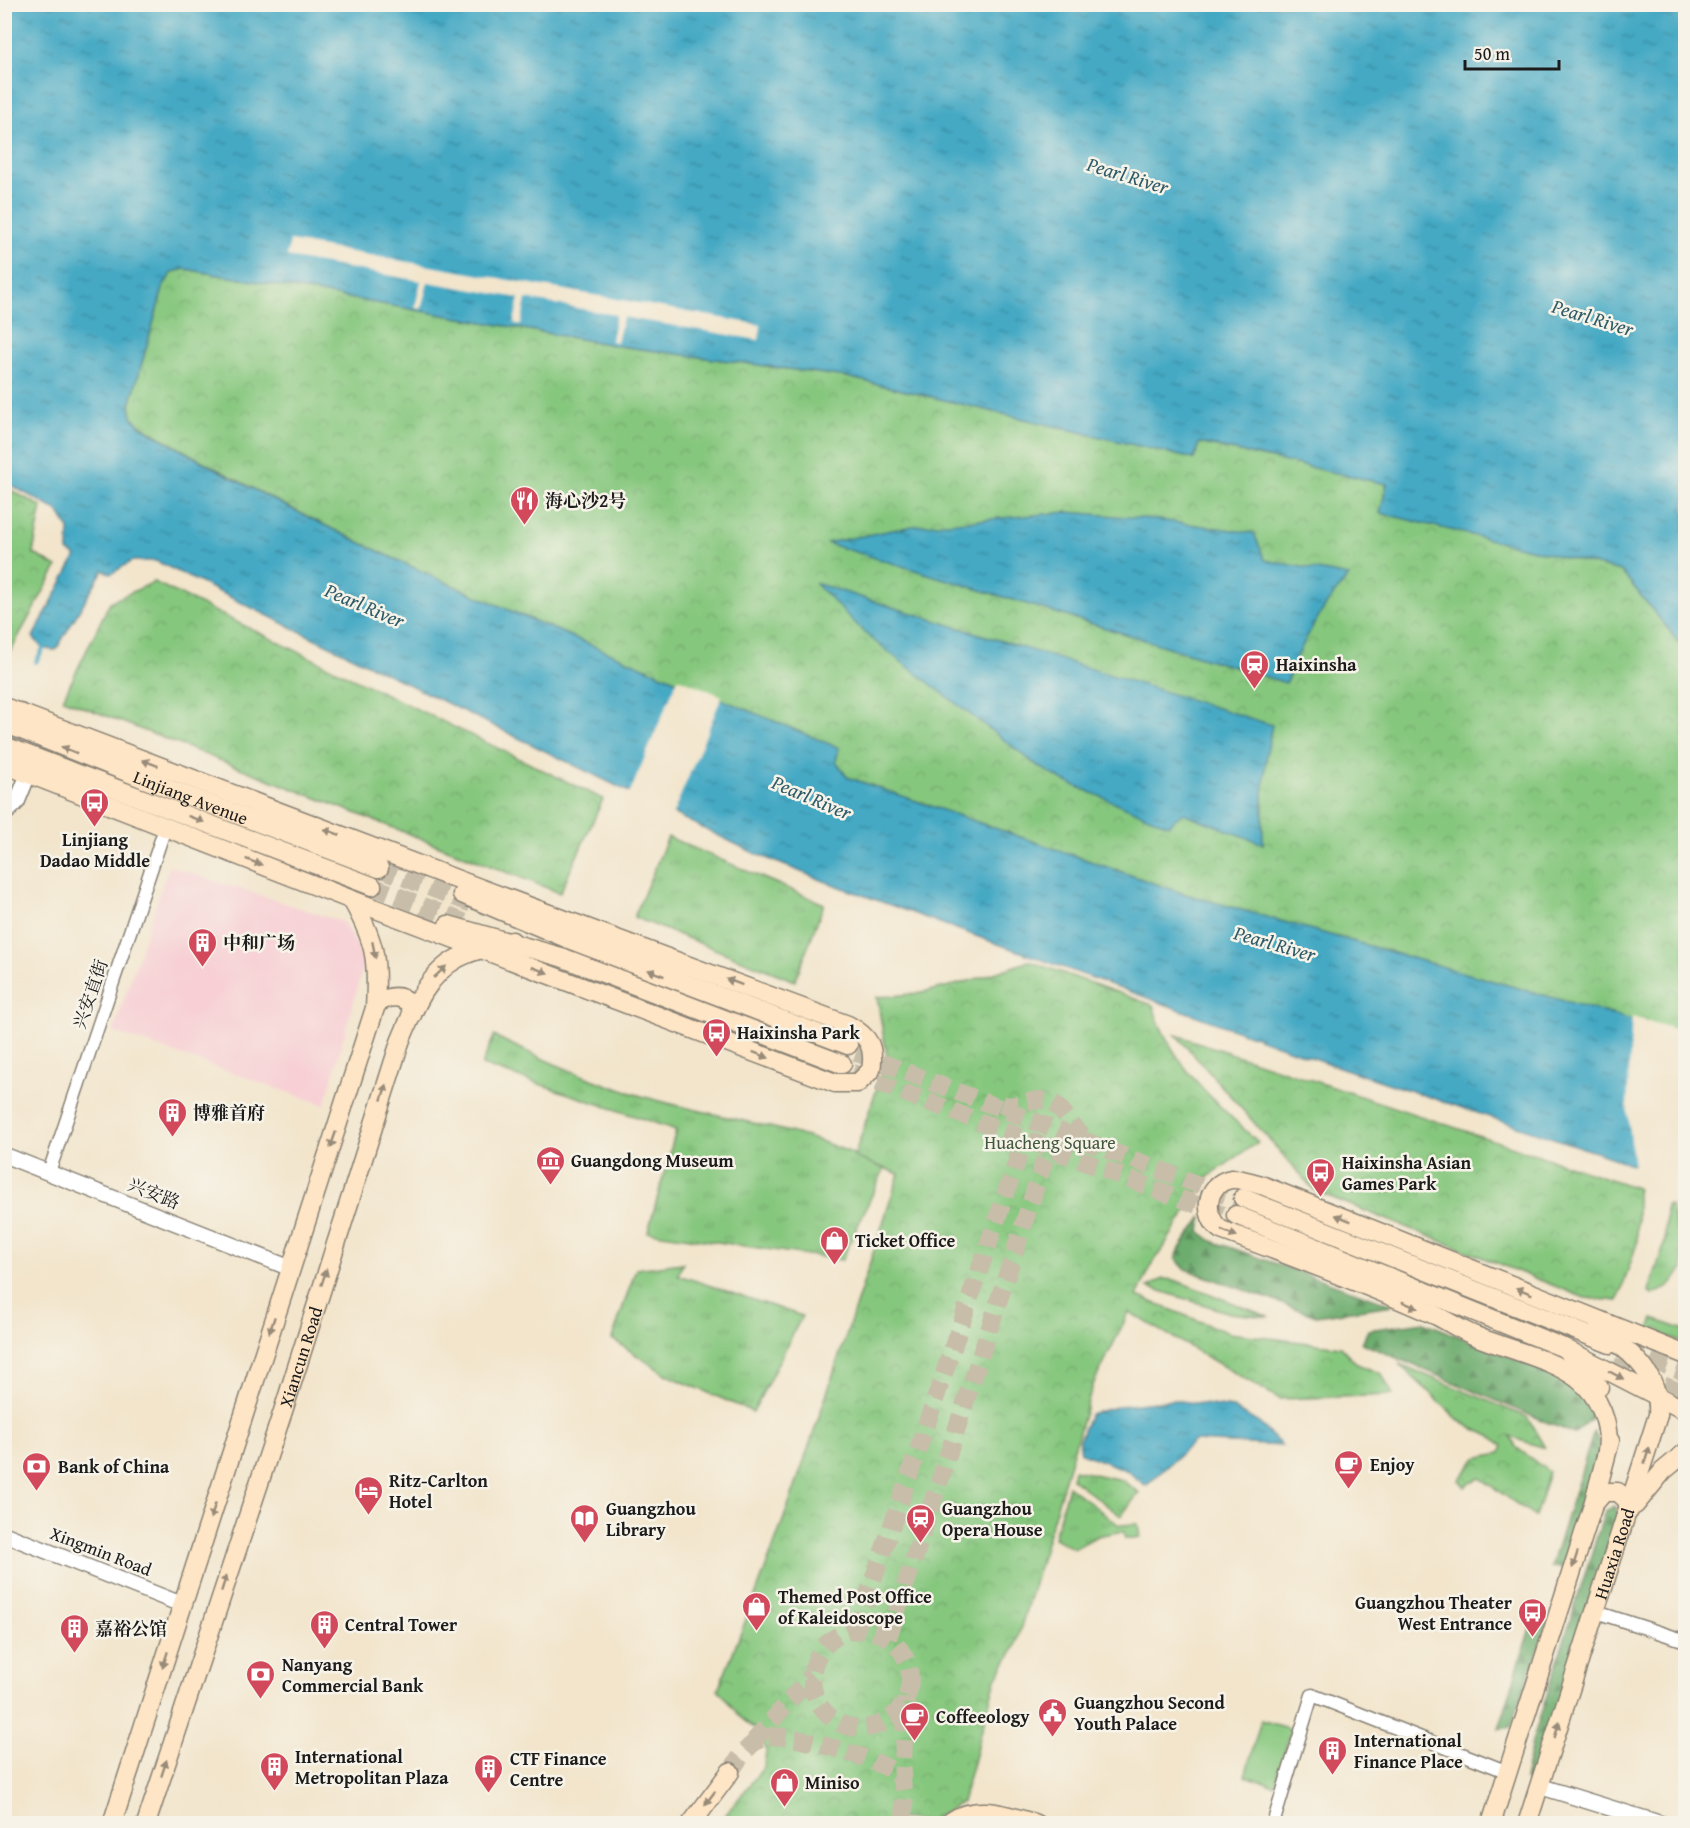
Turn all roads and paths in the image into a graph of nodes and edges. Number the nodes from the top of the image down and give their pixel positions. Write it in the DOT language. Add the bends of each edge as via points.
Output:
graph roads {
  1 [pos="4,707"];
  2 [pos="4,723"];
  3 [pos="4,746"];
  4 [pos="4,764"];
  5 [pos="28,775"];
  6 [pos="4,815"];
  7 [pos="165,828"];
  8 [pos="383,860"];
  9 [pos="372,886"];
  10 [pos="352,900"];
  11 [pos="402,918"];
  12 [pos="512,941"];
  13 [pos="485,949"];
  14 [pos="376,1004"];
  15 [pos="412,1015"];
  16 [pos="848,1046"];
  17 [pos="842,1064"];
  18 [pos="4,1155"];
  19 [pos="49,1172"];
  20 [pos="1243,1198"];
  21 [pos="1236,1215"];
  22 [pos="290,1268"];
  23 [pos="1575,1321"];
  24 [pos="1605,1333"];
  25 [pos="1638,1337"];
  26 [pos="1563,1348"];
  27 [pos="1686,1355"];
  28 [pos="1642,1363"];
  29 [pos="1658,1397"];
  30 [pos="1686,1411"];
  31 [pos="1607,1451"];
  32 [pos="1686,1452"];
  33 [pos="1593,1505"];
  34 [pos="1629,1511"];
  35 [pos="4,1534"];
  36 [pos="183,1605"];
  37 [pos="1596,1612"];
  38 [pos="1686,1641"];
  39 [pos="730,1772"];
  40 [pos="1508,1772"];
  41 [pos="1539,1786"];
  42 [pos="112,1824"];
  43 [pos="146,1824"];
  44 [pos="691,1824"];
  45 [pos="948,1824"];
  46 [pos="1036,1824"];
  47 [pos="1273,1824"];
  48 [pos="1491,1824"];
  49 [pos="1527,1824"];
  50 [pos="1662,1824"];
  8 -- 1 [label="main road, one-way"];
  8 -- 2 [label="main road, Linjiang Avenue, one-way" via="172,790"];
  3 -- 9 [label="main road, Linjiang Avenue, one-way"];
  4 -- 5 [label="main road"];
  5 -- 6 [label="street" via="17,802"];
  5 -- 7 [label="main road"];
  7 -- 10 [label="main road, one-way"];
  7 -- 19 [label="street, 兴安直街"];
  13 -- 8 [label="main road, one-way" via="835,1083 858,1083 871,1070 872,1047 868,1039 848,1025"];
  16 -- 8 [label="main road, one-way" via="546,930"];
  10 -- 11 [label="main road"];
  10 -- 14 [label="main road, Xiancun Road, one-way" via="374,943"];
  11 -- 12 [label="main road"];
  11 -- 13 [label="main road"];
  12 -- 13 [label="main road, Xiancun Road"];
  12 -- 17 [label="main road"];
  15 -- 13 [label="main road, Xiancun Road, one-way" via="432,980 445,967"];
  14 -- 15 [label="main road" via="399,997 410,1004"];
  14 -- 22 [label="main road, Xiancun Road, one-way"];
  43 -- 15 [label="main road, Xiancun Road, one-way"];
  18 -- 19 [label="street, 兴安路"];
  19 -- 22 [label="street, 兴安路"];
  20 -- 23 [label="main road"];
  21 -- 26 [label="main road"];
  22 -- 36 [label="main road, Xiancun Road, one-way"];
  23 -- 24 [label="main road"];
  23 -- 25 [label="main road"];
  23 -- 28 [label="main road"];
  23 -- 31 [label="main road, one-way" via="1255,1183 1238,1179 1222,1182 1211,1193 1210,1217 1221,1230 1342,1276 1570,1373 1593,1395 1605,1420"];
  24 -- 25 [label="main road"];
  24 -- 28 [label="main road"];
  25 -- 27 [label="main road"];
  26 -- 29 [label="main road, one-way"];
  26 -- 31 [label="main road, Huaxia Road" via="1583,1366 1607,1400 1612,1422"];
  28 -- 29 [label="main road"];
  29 -- 30 [label="main road"];
  34 -- 29 [label="main road, Huaxia Road, one-way" via="1658,1415"];
  31 -- 33 [label="main road, Huaxia Road"];
  32 -- 34 [label="main road" via="1663,1471"];
  33 -- 34 [label="main road" via="1604,1492 1618,1492 1627,1500"];
  33 -- 40 [label="main road, Huaxia Road, one-way"];
  34 -- 37 [label="main road, Huaxia Road"];
  35 -- 36 [label="street, Xingmin Road"];
  36 -- 42 [label="main road, Xiancun Road, one-way"];
  37 -- 38 [label="street"];
  41 -- 37 [label="main road, Huaxia Road, one-way"];
  39 -- 44 [label="main road, one-way"];
  40 -- 47 [label="street" via="1312,1695"];
  40 -- 48 [label="main road, Huaxia Road"];
  41 -- 49 [label="main road, Huaxia Road"];
  41 -- 50 [label="street"];
  45 -- 46 [label="main road" via="973,1811"];
}
